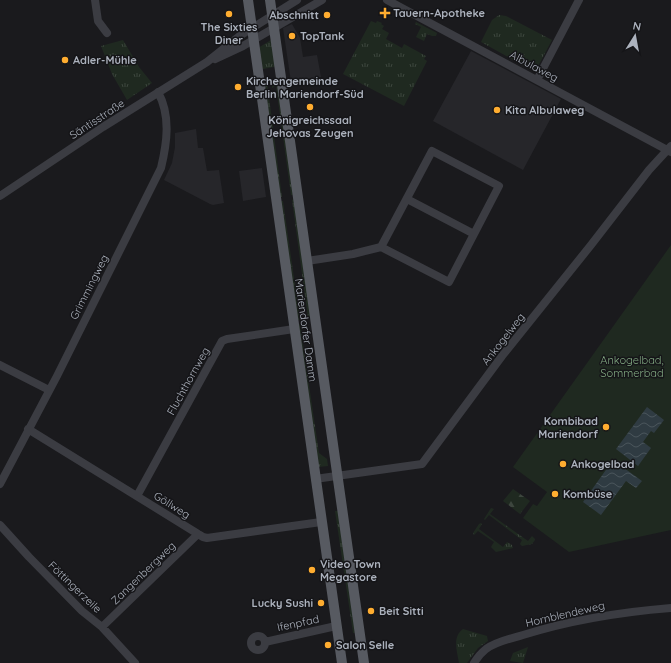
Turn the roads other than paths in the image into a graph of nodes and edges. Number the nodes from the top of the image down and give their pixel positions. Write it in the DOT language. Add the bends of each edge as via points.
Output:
graph roads {
  1 [pos="95,0"];
  2 [pos="248,0"];
  3 [pos="270,0"];
  4 [pos="297,0"];
  5 [pos="322,0"];
  6 [pos="387,0"];
  7 [pos="579,0"];
  8 [pos="272,15"];
  9 [pos="252,28"];
  10 [pos="274,28"];
  11 [pos="107,33"];
  12 [pos="253,40"];
  13 [pos="207,62"];
  14 [pos="537,80"];
  15 [pos="158,92"];
  16 [pos="670,149"];
  17 [pos="0,196"];
  18 [pos="407,199"];
  19 [pos="474,234"];
  20 [pos="381,247"];
  21 [pos="307,261"];
  22 [pos="294,329"];
  23 [pos="0,365"];
  24 [pos="49,390"];
  25 [pos="28,429"];
  26 [pos="338,476"];
  27 [pos="315,479"];
  28 [pos="0,484"];
  29 [pos="137,496"];
  30 [pos="322,522"];
  31 [pos="0,525"];
  32 [pos="198,534"];
  33 [pos="671,608"];
  34 [pos="336,626"];
  35 [pos="102,627"];
  36 [pos="265,642"];
  37 [pos="136,663"];
  38 [pos="342,663"];
  39 [pos="364,663"];
  40 [pos="474,663"];
  1 -- 11 [label="street" via="98,21"];
  2 -- 9 [label="main road, Mariendorfer Damm"];
  3 -- 8 [label="main road, Mariendorfer Damm"];
  4 -- 8 [label="street, Säntisstraße"];
  5 -- 10 [label="street, Säntisstraße"];
  6 -- 14 [label="street, Albulaweg"];
  7 -- 14 [label="street"];
  8 -- 9 [label="street, Säntisstraße"];
  8 -- 10 [label="main road, Mariendorfer Damm"];
  9 -- 12 [label="main road, Mariendorfer Damm"];
  9 -- 13 [label="street, Säntisstraße"];
  10 -- 12 [label="street, Säntisstraße"];
  10 -- 21 [label="main road, Mariendorfer Damm"];
  12 -- 13 [label="street, Säntisstraße"];
  12 -- 22 [label="main road, Mariendorfer Damm"];
  13 -- 15 [label="street, Säntisstraße"];
  14 -- 16 [label="street, Albulaweg"];
  15 -- 17 [label="street, Säntisstraße"];
  15 -- 24 [label="street, Grimmingweg" via="165,111 167,131 161,168"];
  16 -- 26 [label="street, Ankogelweg" via="648,170 502,356 422,464"];
  18 -- 19 [label="street"];
  18 -- 19 [label="street" via="432,151 446,158 499,186"];
  18 -- 20 [label="street"];
  19 -- 20 [label="street" via="449,282"];
  20 -- 21 [label="street, Mariendorfer Damm"];
  21 -- 26 [label="main road, Mariendorfer Damm"];
  22 -- 27 [label="main road, Mariendorfer Damm"];
  22 -- 29 [label="street, Fluchthornweg" via="227,339 222,342"];
  23 -- 24 [label="street"];
  24 -- 25 [label="street, Grimmingweg"];
  25 -- 28 [label="street, Grimmingweg"];
  25 -- 29 [label="street, Göllweg"];
  26 -- 27 [label="street, Ankogelweg"];
  26 -- 39 [label="main road, Mariendorfer Damm"];
  27 -- 30 [label="main road, Mariendorfer Damm"];
  29 -- 32 [label="street, Göllweg"];
  30 -- 32 [label="street, Göllweg" via="207,538"];
  30 -- 34 [label="main road, Mariendorfer Damm"];
  31 -- 35 [label="street, Föttingerzeile" via="82,611"];
  32 -- 35 [label="street, Zangenbergweg"];
  33 -- 40 [label="street, Hornblendeweg" via="606,615 544,628 497,643 485,650"];
  34 -- 36 [label="street, Ifenpfad"];
  34 -- 38 [label="main road, Mariendorfer Damm"];
  35 -- 37 [label="street, Föttingerzeile"];
}
